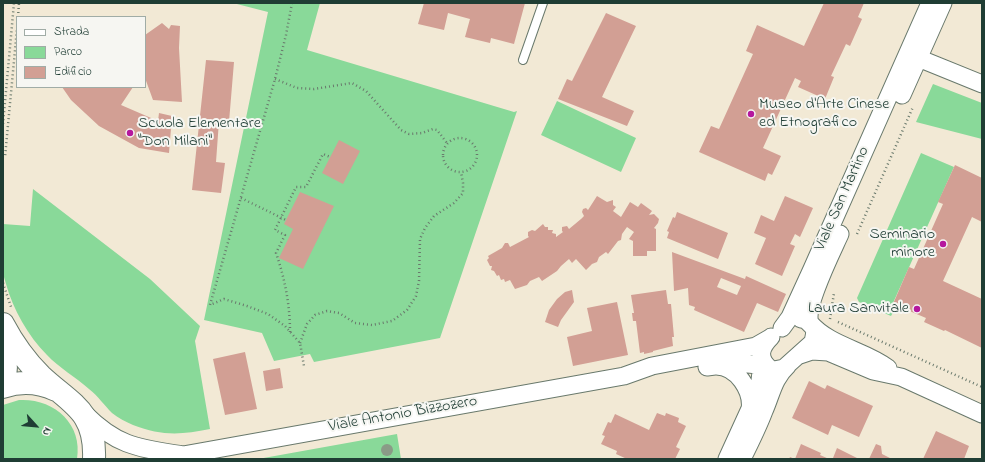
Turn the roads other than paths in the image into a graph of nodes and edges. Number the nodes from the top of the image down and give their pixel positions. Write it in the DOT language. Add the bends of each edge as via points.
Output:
graph roads {
  1 [pos="543,3"];
  2 [pos="930,3"];
  3 [pos="943,3"];
  4 [pos="918,58"];
  5 [pos="523,60"];
  6 [pos="982,84"];
  7 [pos="8,318"];
  8 [pos="810,323"];
  9 [pos="776,333"];
  10 [pos="3,353"];
  11 [pos="793,361"];
  12 [pos="764,363"];
  13 [pos="714,366"];
  14 [pos="624,376"];
  15 [pos="901,378"];
  16 [pos="3,382"];
  17 [pos="3,387"];
  18 [pos="60,392"];
  19 [pos="78,407"];
  20 [pos="749,413"];
  21 [pos="982,414"];
  22 [pos="178,457"];
  23 [pos="94,459"];
  24 [pos="727,459"];
  25 [pos="742,459"];
  1 -- 5 [label="lane"];
  2 -- 9 [label="street, Viale San Martino" via="790,317"];
  3 -- 4 [label="street, Viale San Martino"];
  4 -- 6 [label="street"];
  4 -- 8 [label="street, Viale San Martino" via="841,231 830,277 815,293 810,309"];
  7 -- 18 [label="street" via="25,358"];
  8 -- 9 [label="street, Viale Antonio Bizzozero" via="797,318"];
  8 -- 11 [label="street, Viale San Martino" via="815,332 813,342"];
  8 -- 15 [label="street" via="823,334 878,361"];
  9 -- 12 [label="street, Viale San Martino" via="763,345"];
  9 -- 14 [label="street, Viale Antonio Bizzozero" via="756,346 652,366"];
  10 -- 16 [label="street" via="6,366"];
  11 -- 12 [label="street, Viale Antonio Bizzozero" via="779,370"];
  11 -- 15 [label="street, Viale Antonio Bizzozero" via="808,351 824,351 873,371"];
  11 -- 25 [label="street, Viale San Martino" via="780,373 775,382"];
  12 -- 13 [label="street, Viale Antonio Bizzozero"];
  12 -- 20 [label="street" via="760,384"];
  13 -- 14 [label="street, Viale Antonio Bizzozero" via="658,376"];
  13 -- 20 [label="street, Viale Antonio Bizzozero" via="731,370 743,382 750,399"];
  14 -- 22 [label="street, Viale Antonio Bizzozero"];
  15 -- 21 [label="street"];
  17 -- 18 [label="street" via="28,383"];
  18 -- 19 [label="street"];
  19 -- 22 [label="street, Viale Antonio Bizzozero" via="102,430 119,440"];
  19 -- 23 [label="street" via="89,426"];
  20 -- 24 [label="street"];
}
